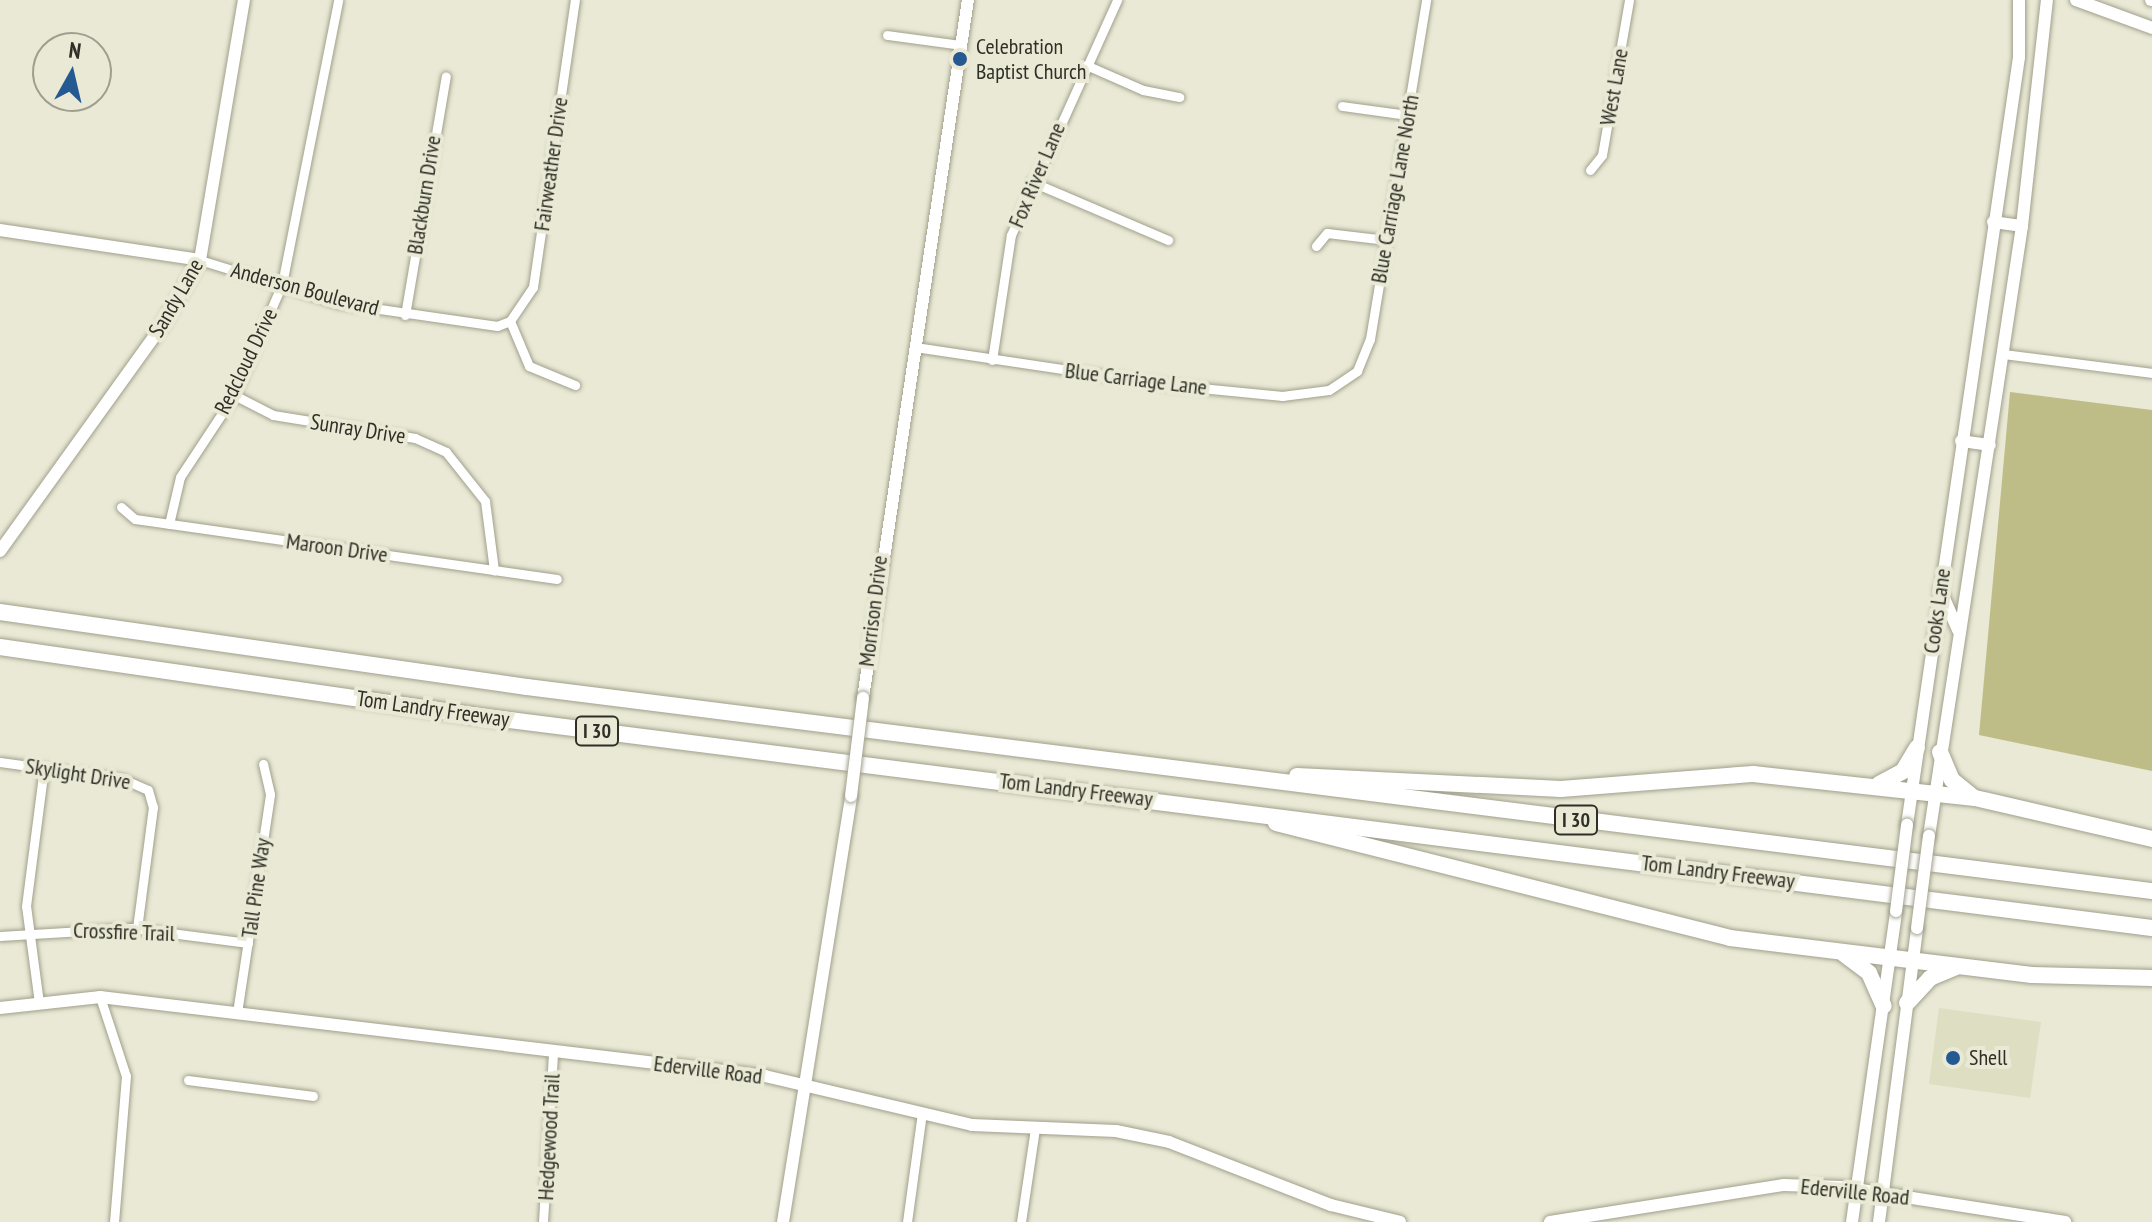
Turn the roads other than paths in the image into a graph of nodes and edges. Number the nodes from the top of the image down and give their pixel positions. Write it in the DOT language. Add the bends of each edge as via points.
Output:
graph roads {
  1 [pos="244,0"];
  2 [pos="338,0"];
  3 [pos="575,0"];
  4 [pos="968,0"];
  5 [pos="1117,0"];
  6 [pos="1426,0"];
  7 [pos="1629,0"];
  8 [pos="2019,0"];
  9 [pos="2047,0"];
  10 [pos="2076,0"];
  11 [pos="2152,28"];
  12 [pos="887,35"];
  13 [pos="961,45"];
  14 [pos="1086,65"];
  15 [pos="446,76"];
  16 [pos="1179,97"];
  17 [pos="1342,106"];
  18 [pos="1408,115"];
  19 [pos="1590,170"];
  20 [pos="1032,182"];
  21 [pos="1993,222"];
  22 [pos="2022,226"];
  23 [pos="0,230"];
  24 [pos="1168,240"];
  25 [pos="1387,240"];
  26 [pos="1316,246"];
  27 [pos="200,260"];
  28 [pos="282,284"];
  29 [pos="405,315"];
  30 [pos="510,321"];
  31 [pos="915,347"];
  32 [pos="2004,354"];
  33 [pos="992,360"];
  34 [pos="2152,373"];
  35 [pos="1354,374"];
  36 [pos="575,385"];
  37 [pos="234,395"];
  38 [pos="1961,441"];
  39 [pos="1990,445"];
  40 [pos="121,507"];
  41 [pos="169,524"];
  42 [pos="0,551"];
  43 [pos="494,570"];
  44 [pos="557,579"];
  45 [pos="1940,589"];
  46 [pos="0,612"];
  47 [pos="1960,637"];
  48 [pos="0,647"];
  49 [pos="1917,748"];
  50 [pos="1940,752"];
  51 [pos="0,762"];
  52 [pos="263,764"];
  53 [pos="44,768"];
  54 [pos="1197,774"];
  55 [pos="1875,785"];
  56 [pos="1912,790"];
  57 [pos="1935,793"];
  58 [pos="1975,798"];
  59 [pos="1196,803"];
  60 [pos="2152,839"];
  61 [pos="2152,891"];
  62 [pos="137,928"];
  63 [pos="2152,928"];
  64 [pos="28,932"];
  65 [pos="0,936"];
  66 [pos="248,943"];
  67 [pos="1842,953"];
  68 [pos="1890,959"];
  69 [pos="1913,961"];
  70 [pos="1957,966"];
  71 [pos="2152,978"];
  72 [pos="100,997"];
  73 [pos="39,1003"];
  74 [pos="1907,1003"];
  75 [pos="1884,1006"];
  76 [pos="0,1008"];
  77 [pos="237,1013"];
  78 [pos="553,1052"];
  79 [pos="188,1080"];
  80 [pos="803,1084"];
  81 [pos="313,1096"];
  82 [pos="922,1113"];
  83 [pos="1035,1128"];
  84 [pos="1857,1189"];
  85 [pos="1883,1193"];
  86 [pos="1372,1219"];
  87 [pos="114,1222"];
  88 [pos="543,1222"];
  89 [pos="783,1222"];
  90 [pos="907,1222"];
  91 [pos="1021,1222"];
  92 [pos="1400,1222"];
  93 [pos="1550,1222"];
  94 [pos="1852,1222"];
  95 [pos="1879,1222"];
  96 [pos="2065,1222"];
  1 -- 27 [label="street, Sandy Lane"];
  2 -- 28 [label="street, Redcloud Drive"];
  3 -- 30 [label="street, Fairweather Drive" via="533,287"];
  4 -- 13 [label="street, Morrison Drive"];
  5 -- 14 [label="street, Fox River Lane"];
  6 -- 18 [label="street, Blue Carriage Lane North"];
  7 -- 19 [label="street, West Lane" via="1602,155"];
  8 -- 21 [label="street, Cooks Lane" via="2019,57"];
  9 -- 22 [label="street, Cooks Lane"];
  10 -- 11 [label="street"];
  12 -- 13 [label="street"];
  13 -- 31 [label="street, Morrison Drive"];
  14 -- 16 [label="street" via="1143,90"];
  14 -- 20 [label="street, Fox River Lane"];
  15 -- 29 [label="street, Blackburn Drive"];
  17 -- 18 [label="street"];
  18 -- 25 [label="street, Blue Carriage Lane North"];
  20 -- 24 [label="street"];
  20 -- 33 [label="street, Fox River Lane" via="1011,235"];
  21 -- 22 [label="street"];
  21 -- 38 [label="street, Cooks Lane"];
  22 -- 32 [label="street, Cooks Lane"];
  23 -- 27 [label="street, Anderson Boulevard"];
  25 -- 26 [label="street" via="1327,233"];
  25 -- 35 [label="street, Blue Carriage Lane North" via="1370,339"];
  27 -- 28 [label="street, Anderson Boulevard"];
  27 -- 42 [label="street, Sandy Lane" via="163,324"];
  28 -- 29 [label="street, Anderson Boulevard"];
  28 -- 37 [label="street, Redcloud Drive"];
  29 -- 30 [label="street, Anderson Boulevard" via="497,326"];
  30 -- 36 [label="street" via="529,366"];
  31 -- 33 [label="street, Blue Carriage Lane"];
  31 -- 80 [label="street, Morrison Drive, bridge" via="851,796"];
  32 -- 34 [label="street"];
  32 -- 39 [label="street, Cooks Lane"];
  33 -- 35 [label="street, Blue Carriage Lane" via="1282,396 1329,390"];
  37 -- 41 [label="street, Redcloud Drive" via="180,477"];
  37 -- 43 [label="street, Sunray Drive" via="273,415 415,438 446,452 485,501"];
  38 -- 39 [label="street"];
  38 -- 45 [label="street, Cooks Lane"];
  39 -- 47 [label="street, Cooks Lane"];
  40 -- 41 [label="street, Maroon Drive" via="135,519"];
  41 -- 43 [label="street, Maroon Drive"];
  43 -- 44 [label="street, Maroon Drive"];
  45 -- 47 [label="street"];
  45 -- 49 [label="street, Cooks Lane"];
  46 -- 54 [label="highway, Tom Landry Freeway / I 30"];
  47 -- 50 [label="street, Cooks Lane"];
  48 -- 59 [label="highway, Tom Landry Freeway / I 30" via="470,715"];
  49 -- 55 [label="highway" via="1903,771"];
  49 -- 56 [label="street, Cooks Lane"];
  50 -- 57 [label="street, Cooks Lane"];
  50 -- 58 [label="highway" via="1952,780"];
  51 -- 53 [label="street, Skylight Drive"];
  52 -- 66 [label="street, Tall Pine Way" via="270,794"];
  53 -- 62 [label="street, Skylight Drive" via="123,779 150,795"];
  53 -- 64 [label="street"];
  54 -- 55 [label="highway" via="1561,789 1753,774"];
  54 -- 61 [label="highway, Tom Landry Freeway / I 30"];
  55 -- 56 [label="highway"];
  56 -- 57 [label="highway"];
  56 -- 68 [label="street, Cooks Lane, bridge"];
  57 -- 58 [label="highway"];
  57 -- 69 [label="street, Cooks Lane, bridge"];
  58 -- 60 [label="highway"];
  59 -- 63 [label="highway, Tom Landry Freeway / I 30"];
  59 -- 67 [label="highway" via="1730,938"];
  62 -- 64 [label="street, Crossfire Trail"];
  62 -- 66 [label="street, Crossfire Trail"];
  64 -- 65 [label="street, Crossfire Trail"];
  64 -- 73 [label="street"];
  66 -- 77 [label="street, Tall Pine Way"];
  67 -- 68 [label="highway"];
  67 -- 75 [label="highway" via="1869,973"];
  68 -- 69 [label="highway"];
  68 -- 75 [label="street, Cooks Lane"];
  69 -- 70 [label="highway"];
  69 -- 74 [label="street, Cooks Lane"];
  70 -- 71 [label="highway"];
  70 -- 74 [label="highway" via="1930,978"];
  72 -- 73 [label="street, Ederville Road"];
  72 -- 77 [label="street, Ederville Road"];
  72 -- 87 [label="street" via="126,1076"];
  73 -- 76 [label="street, Ederville Road"];
  74 -- 85 [label="street, Cooks Lane"];
  75 -- 84 [label="street, Cooks Lane"];
  77 -- 78 [label="street, Ederville Road"];
  78 -- 80 [label="street, Ederville Road"];
  78 -- 88 [label="street, Hedgewood Trail"];
  79 -- 81 [label="street"];
  80 -- 82 [label="street, Ederville Road"];
  80 -- 89 [label="street, Morrison Drive"];
  82 -- 83 [label="street, Ederville Road"];
  82 -- 90 [label="street"];
  83 -- 86 [label="street, Ederville Road" via="1169,1142"];
  83 -- 91 [label="street"];
  84 -- 85 [label="street, Ederville Road"];
  84 -- 93 [label="street, Ederville Road" via="1763,1187"];
  84 -- 94 [label="street, Cooks Lane"];
  85 -- 95 [label="street, Cooks Lane"];
  85 -- 96 [label="street, Ederville Road"];
  86 -- 92 [label="street, Ederville Road"];
}
